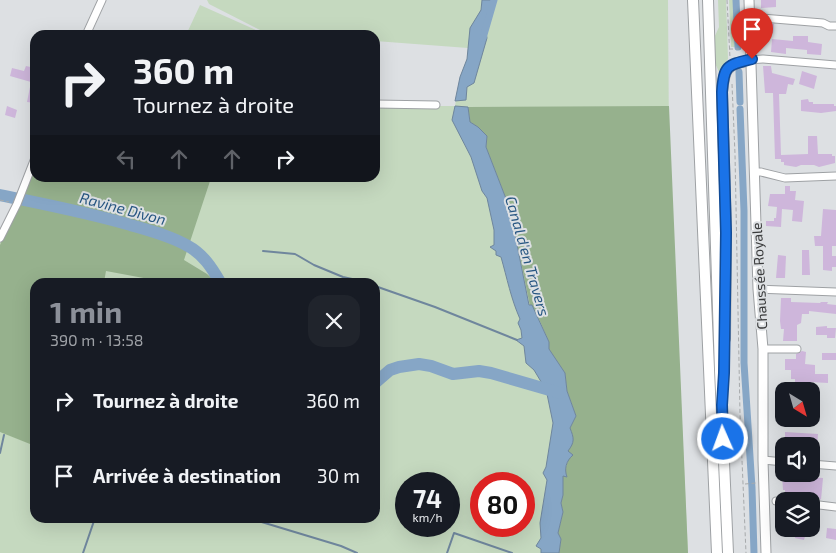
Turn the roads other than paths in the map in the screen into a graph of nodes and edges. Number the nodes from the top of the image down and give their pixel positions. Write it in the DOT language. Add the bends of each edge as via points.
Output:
graph roads {
  1 [pos="102,0"];
  2 [pos="693,0"];
  3 [pos="708,0"];
  4 [pos="744,0"];
  5 [pos="749,0"];
  6 [pos="750,17"];
  7 [pos="836,26"];
  8 [pos="88,30"];
  9 [pos="749,60"];
  10 [pos="836,65"];
  11 [pos="380,104"];
  12 [pos="436,105"];
  13 [pos="30,171"];
  14 [pos="754,172"];
  15 [pos="836,176"];
  16 [pos="0,238"];
  17 [pos="758,289"];
  18 [pos="836,292"];
  19 [pos="763,349"];
  20 [pos="797,349"];
  21 [pos="722,405"];
  22 [pos="763,460"];
  23 [pos="775,461"];
  24 [pos="820,465"];
  25 [pos="836,466"];
  26 [pos="820,505"];
  27 [pos="836,507"];
  28 [pos="717,553"];
  29 [pos="728,553"];
  30 [pos="766,553"];
  1 -- 8 [label="street"];
  2 -- 28 [label="highway"];
  3 -- 21 [label="highway"];
  4 -- 9 [label="main road"];
  5 -- 6 [label="main road"];
  6 -- 7 [label="street"];
  6 -- 9 [label="main road"];
  9 -- 10 [label="street"];
  9 -- 14 [label="main road, Chaussée Royale"];
  9 -- 21 [label="highway" via="732,64 723,77 726,233"];
  11 -- 12 [label="street"];
  13 -- 16 [label="street"];
  14 -- 15 [label="street" via="785,178"];
  14 -- 17 [label="main road, Chaussée Royale"];
  17 -- 18 [label="street"];
  17 -- 19 [label="main road, Chaussée Royale"];
  19 -- 20 [label="street"];
  19 -- 22 [label="main road, Chaussée Royale"];
  21 -- 29 [label="highway"];
  22 -- 23 [label="street"];
  22 -- 30 [label="main road, Chaussée Royale"];
  24 -- 25 [label="street"];
  26 -- 27 [label="street"];
}
